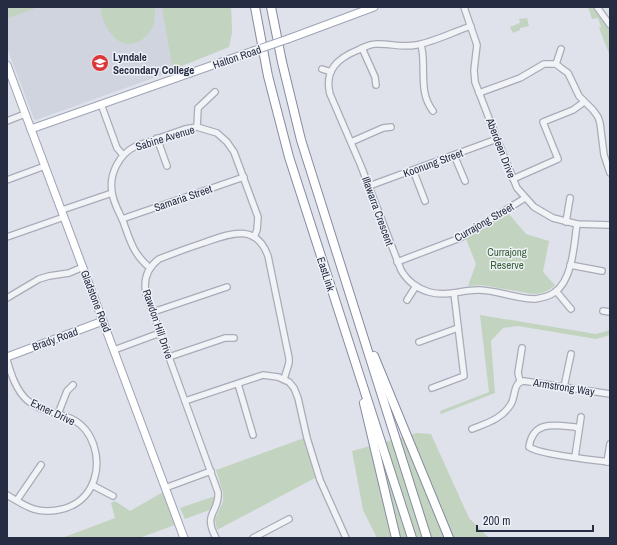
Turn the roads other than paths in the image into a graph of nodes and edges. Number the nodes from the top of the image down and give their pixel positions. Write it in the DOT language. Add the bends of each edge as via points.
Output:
graph roads {
  1 [pos="255,7"];
  2 [pos="271,7"];
  3 [pos="374,7"];
  4 [pos="464,7"];
  5 [pos="597,7"];
  6 [pos="360,9"];
  7 [pos="610,25"];
  8 [pos="471,26"];
  9 [pos="421,44"];
  10 [pos="362,48"];
  11 [pos="561,49"];
  12 [pos="7,64"];
  13 [pos="556,64"];
  14 [pos="322,70"];
  15 [pos="331,72"];
  16 [pos="376,85"];
  17 [pos="216,92"];
  18 [pos="479,93"];
  19 [pos="584,102"];
  20 [pos="101,104"];
  21 [pos="433,111"];
  22 [pos="25,114"];
  23 [pos="7,121"];
  24 [pos="197,127"];
  25 [pos="391,127"];
  26 [pos="31,129"];
  27 [pos="157,138"];
  28 [pos="497,139"];
  29 [pos="351,142"];
  30 [pos="123,155"];
  31 [pos="454,155"];
  32 [pos="45,166"];
  33 [pos="167,166"];
  34 [pos="413,170"];
  35 [pos="610,173"];
  36 [pos="244,177"];
  37 [pos="513,179"];
  38 [pos="7,180"];
  39 [pos="465,181"];
  40 [pos="369,186"];
  41 [pos="112,193"];
  42 [pos="526,198"];
  43 [pos="570,198"];
  44 [pos="425,201"];
  45 [pos="62,210"];
  46 [pos="64,217"];
  47 [pos="122,219"];
  48 [pos="566,222"];
  49 [pos="577,224"];
  50 [pos="610,225"];
  51 [pos="254,237"];
  52 [pos="7,238"];
  53 [pos="397,262"];
  54 [pos="570,265"];
  55 [pos="83,268"];
  56 [pos="150,268"];
  57 [pos="602,271"];
  58 [pos="416,286"];
  59 [pos="226,287"];
  60 [pos="556,291"];
  61 [pos="454,293"];
  62 [pos="7,298"];
  63 [pos="407,300"];
  64 [pos="571,308"];
  65 [pos="603,311"];
  66 [pos="153,312"];
  67 [pos="610,312"];
  68 [pos="358,319"];
  69 [pos="103,321"];
  70 [pos="458,328"];
  71 [pos="160,333"];
  72 [pos="234,338"];
  73 [pos="419,342"];
  74 [pos="522,348"];
  75 [pos="114,350"];
  76 [pos="352,354"];
  77 [pos="571,354"];
  78 [pos="169,357"];
  79 [pos="7,358"];
  80 [pos="286,381"];
  81 [pos="520,381"];
  82 [pos="238,384"];
  83 [pos="73,385"];
  84 [pos="564,387"];
  85 [pos="432,388"];
  86 [pos="610,394"];
  87 [pos="186,401"];
  88 [pos="58,414"];
  89 [pos="581,417"];
  90 [pos="472,429"];
  91 [pos="579,429"];
  92 [pos="253,435"];
  93 [pos="610,444"];
  94 [pos="575,457"];
  95 [pos="609,462"];
  96 [pos="41,465"];
  97 [pos="211,471"];
  98 [pos="92,485"];
  99 [pos="165,488"];
  100 [pos="7,495"];
  101 [pos="113,496"];
  102 [pos="17,500"];
  103 [pos="289,519"];
  104 [pos="184,538"];
  105 [pos="216,538"];
  106 [pos="254,538"];
  107 [pos="346,538"];
  108 [pos="396,538"];
  109 [pos="412,538"];
  110 [pos="427,538"];
  111 [pos="449,538"];
  1 -- 76 [label="highway, EastLink" via="283,136"];
  2 -- 68 [label="highway, EastLink" via="297,126"];
  3 -- 6 [label="main road, Halton Road"];
  4 -- 8 [label="street, Aberdeen Drive"];
  5 -- 7 [label="street"];
  6 -- 20 [label="main road, Halton Road, bridge" via="288,39"];
  8 -- 9 [label="street"];
  8 -- 18 [label="street, Aberdeen Drive" via="477,45 474,74"];
  9 -- 10 [label="street" via="377,44"];
  9 -- 21 [label="street" via="425,95"];
  10 -- 15 [label="street" via="342,57"];
  10 -- 16 [label="street" via="375,76"];
  11 -- 13 [label="street"];
  12 -- 22 [label="main road, Gladstone Road"];
  13 -- 18 [label="street" via="544,64 520,78"];
  13 -- 19 [label="street" via="568,73 576,93"];
  14 -- 15 [label="street"];
  15 -- 29 [label="street, Illawarra Crescent" via="330,94"];
  17 -- 24 [label="street" via="198,108"];
  18 -- 28 [label="street, Aberdeen Drive"];
  19 -- 35 [label="street" via="600,121 604,154"];
  19 -- 37 [label="street" via="573,110 543,122 558,159"];
  20 -- 26 [label="main road, Halton Road"];
  20 -- 30 [label="street" via="117,148"];
  22 -- 23 [label="street"];
  22 -- 26 [label="main road, Gladstone Road"];
  24 -- 27 [label="street, Sabine Avenue"];
  24 -- 36 [label="street, Sabine Avenue" via="217,133 227,142"];
  25 -- 29 [label="street"];
  26 -- 32 [label="main road, Gladstone Road"];
  27 -- 30 [label="street, Sabine Avenue" via="133,147"];
  27 -- 33 [label="street"];
  28 -- 31 [label="street, Koonung Street"];
  28 -- 37 [label="street, Aberdeen Drive"];
  29 -- 40 [label="street, Illawarra Crescent"];
  30 -- 41 [label="street, Sabine Avenue" via="112,179"];
  31 -- 34 [label="street, Koonung Street"];
  31 -- 39 [label="street"];
  32 -- 38 [label="street"];
  32 -- 45 [label="main road, Gladstone Road"];
  34 -- 40 [label="street, Koonung Street"];
  34 -- 44 [label="street"];
  36 -- 47 [label="street, Samaria Street"];
  36 -- 51 [label="street, Sabine Avenue" via="258,217"];
  37 -- 42 [label="street, Aberdeen Drive"];
  40 -- 53 [label="street, Illawarra Crescent"];
  41 -- 45 [label="street"];
  41 -- 47 [label="street, Sabine Avenue"];
  42 -- 48 [label="street, Aberdeen Drive" via="544,214"];
  42 -- 53 [label="street, Currajong Street" via="460,238"];
  43 -- 48 [label="street"];
  45 -- 46 [label="main road, Gladstone Road"];
  46 -- 52 [label="street"];
  46 -- 55 [label="main road, Gladstone Road"];
  47 -- 56 [label="street, Sabine Avenue" via="135,253"];
  48 -- 49 [label="street, Aberdeen Drive"];
  49 -- 50 [label="street, Aberdeen Drive"];
  49 -- 54 [label="street"];
  51 -- 56 [label="street" via="244,233 230,233 159,259"];
  51 -- 80 [label="street" via="265,249 274,288 289,358"];
  53 -- 58 [label="street, Illawarra Crescent"];
  54 -- 57 [label="street"];
  54 -- 60 [label="street" via="566,278"];
  55 -- 62 [label="street" via="39,279"];
  55 -- 69 [label="main road, Gladstone Road"];
  56 -- 66 [label="street, Rawdon Hill Drive" via="144,286"];
  58 -- 61 [label="street, Illawarra Crescent" via="435,293"];
  58 -- 63 [label="street"];
  59 -- 66 [label="street"];
  60 -- 61 [label="street, Illawarra Crescent" via="536,299 480,290"];
  60 -- 64 [label="street"];
  61 -- 70 [label="street"];
  65 -- 67 [label="street"];
  66 -- 71 [label="street, Rawdon Hill Drive"];
  68 -- 110 [label="highway, EastLink"];
  68 -- 111 [label="highway"];
  69 -- 75 [label="main road, Gladstone Road"];
  69 -- 79 [label="main road, Brady Road"];
  70 -- 73 [label="street"];
  70 -- 85 [label="street" via="464,376"];
  71 -- 75 [label="street"];
  71 -- 78 [label="street, Rawdon Hill Drive"];
  72 -- 78 [label="street" via="226,338"];
  74 -- 81 [label="street" via="518,373"];
  75 -- 99 [label="main road, Gladstone Road"];
  76 -- 108 [label="highway"];
  76 -- 109 [label="highway, EastLink"];
  77 -- 84 [label="street"];
  78 -- 87 [label="street, Rawdon Hill Drive"];
  79 -- 88 [label="street, Exner Drive" via="17,387 24,397 40,408"];
  80 -- 82 [label="street" via="263,375"];
  80 -- 107 [label="street" via="294,388 298,398 320,480"];
  81 -- 84 [label="street, Armstrong Way"];
  81 -- 90 [label="street, Armstrong Way" via="504,414 494,421"];
  82 -- 87 [label="street"];
  82 -- 92 [label="street"];
  83 -- 88 [label="street" via="67,391"];
  84 -- 86 [label="street, Armstrong Way"];
  87 -- 97 [label="street, Rawdon Hill Drive"];
  88 -- 98 [label="street, Exner Drive" via="74,420 92,440 97,470"];
  89 -- 91 [label="street"];
  91 -- 94 [label="street"];
  91 -- 94 [label="street" via="546,425 533,435 529,445 540,451"];
  93 -- 95 [label="street"];
  94 -- 95 [label="street"];
  96 -- 102 [label="street"];
  97 -- 99 [label="street"];
  97 -- 105 [label="street, Rawdon Hill Drive" via="218,492 218,500 210,521"];
  98 -- 101 [label="street"];
  98 -- 102 [label="street, Exner Drive" via="83,498 68,508 47,512"];
  99 -- 104 [label="main road, Gladstone Road"];
  100 -- 102 [label="street, Exner Drive"];
  103 -- 106 [label="street"];
}
